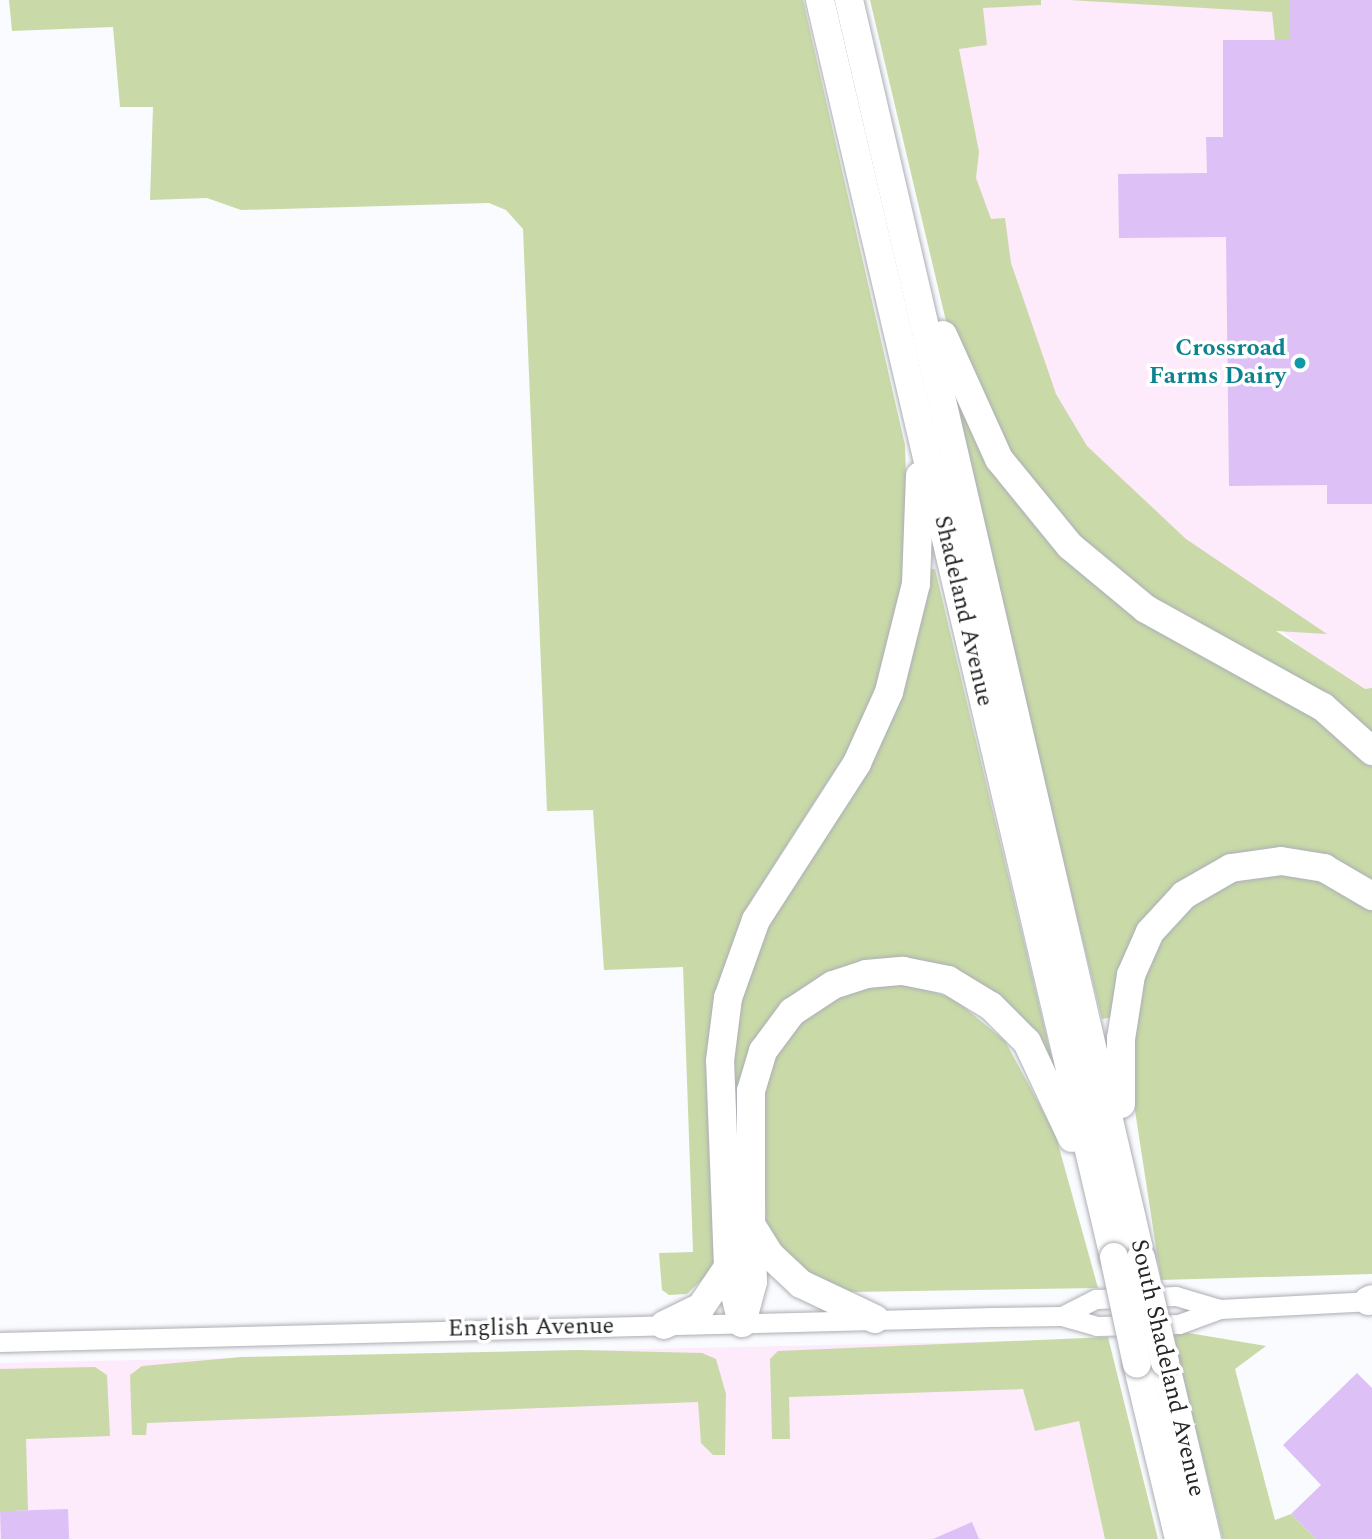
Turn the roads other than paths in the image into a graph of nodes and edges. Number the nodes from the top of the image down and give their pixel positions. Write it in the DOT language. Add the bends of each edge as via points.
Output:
graph roads {
  1 [pos="820,0"];
  2 [pos="849,0"];
  3 [pos="906,240"];
  4 [pos="922,441"];
  5 [pos="1372,751"];
  6 [pos="1372,895"];
  7 [pos="1128,1198"];
  8 [pos="1107,1223"];
  9 [pos="751,1225"];
  10 [pos="1128,1258"];
  11 [pos="728,1267"];
  12 [pos="1371,1300"];
  13 [pos="1220,1309"];
  14 [pos="1062,1316"];
  15 [pos="874,1319"];
  16 [pos="742,1323"];
  17 [pos="664,1325"];
  18 [pos="0,1342"];
  19 [pos="1179,1539"];
  20 [pos="1207,1539"];
  1 -- 4 [label="highway, Shadeland Avenue"];
  2 -- 3 [label="highway, Shadeland Avenue"];
  3 -- 5 [label="highway" via="979,422 1045,521 1090,566 1146,609 1306,696"];
  3 -- 7 [label="highway, Shadeland Avenue"];
  4 -- 8 [label="highway, Shadeland Avenue"];
  4 -- 11 [label="highway" via="915,584 889,692 857,763 756,920 731,985 720,1061"];
  6 -- 7 [label="highway" via="1324,868 1266,861 1207,879 1159,921 1133,967 1121,1030"];
  7 -- 10 [label="highway, South Shadeland Avenue"];
  8 -- 9 [label="highway" via="1051,1085 1020,1035 963,987 934,975 891,970 854,977 808,998 783,1022 763,1051 749,1104"];
  8 -- 10 [label="highway, South Shadeland Avenue"];
  9 -- 15 [label="highway" via="770,1255 801,1284"];
  9 -- 16 [label="highway" via="753,1282"];
  10 -- 19 [label="highway, South Shadeland Avenue, bridge" via="1137,1364"];
  10 -- 20 [label="highway, South Shadeland Avenue, bridge" via="1165,1362"];
  11 -- 16 [label="highway"];
  11 -- 17 [label="highway" via="701,1307"];
  12 -- 13 [label="street, English Avenue"];
  13 -- 14 [label="street, English Avenue" via="1180,1324 1097,1326"];
  13 -- 14 [label="street, English Avenue" via="1176,1296 1097,1299"];
  14 -- 15 [label="street, English Avenue"];
  15 -- 16 [label="street, English Avenue"];
  16 -- 17 [label="street, English Avenue"];
  17 -- 18 [label="street, English Avenue"];
}
